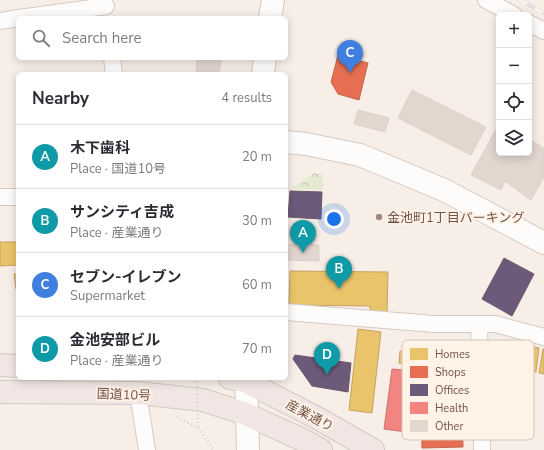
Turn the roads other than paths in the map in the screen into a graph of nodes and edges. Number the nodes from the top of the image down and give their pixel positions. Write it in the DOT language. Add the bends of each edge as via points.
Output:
graph roads {
  1 [pos="272,0"];
  2 [pos="486,0"];
  3 [pos="106,8"];
  4 [pos="508,12"];
  5 [pos="36,16"];
  6 [pos="270,16"];
  7 [pos="16,18"];
  8 [pos="0,21"];
  9 [pos="532,25"];
  10 [pos="544,31"];
  11 [pos="112,60"];
  12 [pos="265,60"];
  13 [pos="114,72"];
  14 [pos="263,72"];
  15 [pos="288,142"];
  16 [pos="0,197"];
  17 [pos="16,197"];
  18 [pos="544,243"];
  19 [pos="288,312"];
  20 [pos="479,324"];
  21 [pos="544,337"];
  22 [pos="479,340"];
  23 [pos="0,366"];
  24 [pos="16,366"];
  25 [pos="240,380"];
  26 [pos="242,380"];
  27 [pos="0,392"];
  28 [pos="138,393"];
  29 [pos="246,414"];
  30 [pos="482,440"];
  31 [pos="147,450"];
  32 [pos="248,450"];
  33 [pos="321,450"];
  34 [pos="373,450"];
  35 [pos="482,450"];
  1 -- 6 [label="street"];
  2 -- 4 [label="street"];
  3 -- 5 [label="street"];
  7 -- 8 [label="street"];
  9 -- 10 [label="street"];
  11 -- 13 [label="street"];
  12 -- 14 [label="street"];
  15 -- 18 [label="street" via="360,156 444,190"];
  16 -- 17 [label="street"];
  19 -- 20 [label="street" via="434,324"];
  20 -- 21 [label="street" via="495,324"];
  20 -- 22 [label="street"];
  23 -- 24 [label="highway"];
  25 -- 29 [label="street"];
  26 -- 34 [label="highway, 産業通り"];
  27 -- 28 [label="highway, 国道10号"];
  28 -- 29 [label="highway, 国道10号" via="203,400"];
  28 -- 31 [label="street"];
  29 -- 32 [label="street"];
  29 -- 33 [label="highway, 産業通り"];
  30 -- 35 [label="street"];
}
